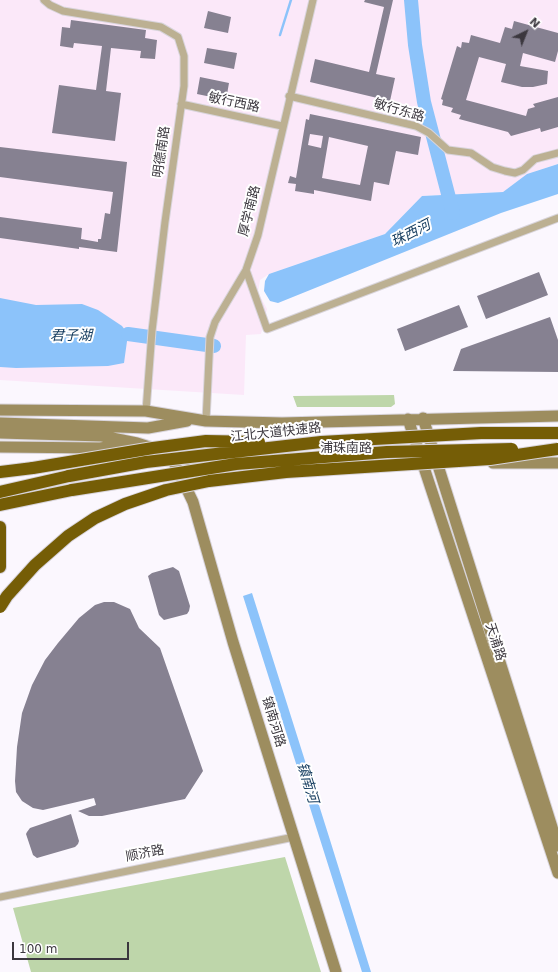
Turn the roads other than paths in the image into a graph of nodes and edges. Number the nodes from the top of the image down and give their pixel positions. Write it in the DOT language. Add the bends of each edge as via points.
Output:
graph roads {
  1 [pos="44,0"];
  2 [pos="313,0"];
  3 [pos="289,96"];
  4 [pos="182,104"];
  5 [pos="282,126"];
  6 [pos="558,153"];
  7 [pos="558,218"];
  8 [pos="246,270"];
  9 [pos="0,410"];
  10 [pos="146,411"];
  11 [pos="558,416"];
  12 [pos="408,418"];
  13 [pos="423,418"];
  14 [pos="193,420"];
  15 [pos="206,421"];
  16 [pos="0,423"];
  17 [pos="0,433"];
  18 [pos="558,433"];
  19 [pos="321,442"];
  20 [pos="138,443"];
  21 [pos="0,447"];
  22 [pos="558,449"];
  23 [pos="170,454"];
  24 [pos="200,463"];
  25 [pos="422,463"];
  26 [pos="437,463"];
  27 [pos="558,463"];
  28 [pos="0,472"];
  29 [pos="0,492"];
  30 [pos="193,502"];
  31 [pos="0,506"];
  32 [pos="0,527"];
  33 [pos="0,567"];
  34 [pos="0,607"];
  35 [pos="294,837"];
  36 [pos="558,846"];
  37 [pos="558,873"];
  38 [pos="0,897"];
  39 [pos="336,972"];
  1 -- 4 [label="street, 明德南路" via="63,11 161,27 178,38 184,56"];
  2 -- 3 [label="street, 厚学南路"];
  3 -- 5 [label="street, 厚学南路"];
  3 -- 6 [label="street, 敏行东路" via="421,128 444,148 454,152 472,153 492,167 515,173 523,170 535,159"];
  4 -- 5 [label="street, 敏行西路"];
  4 -- 10 [label="street, 明德南路" via="152,331"];
  5 -- 8 [label="street, 厚学南路" via="258,235"];
  7 -- 8 [label="street" via="267,329"];
  8 -- 15 [label="street, 厚学南路" via="215,322 210,337"];
  9 -- 10 [label="street"];
  10 -- 14 [label="street"];
  11 -- 13 [label="street"];
  12 -- 13 [label="street"];
  12 -- 15 [label="street" via="282,423"];
  12 -- 25 [label="street, 天浦路"];
  13 -- 26 [label="street"];
  14 -- 15 [label="street"];
  14 -- 16 [label="street" via="148,428"];
  17 -- 20 [label="street, 浦珠南路" via="102,436"];
  18 -- 19 [label="highway, 江北大道快速路, bridge" via="481,433"];
  19 -- 28 [label="highway, bridge" via="206,441"];
  19 -- 29 [label="highway, 江北大道快速路, bridge" via="146,462"];
  20 -- 21 [label="street, 浦珠南路" via="100,448"];
  20 -- 23 [label="street, 浦珠南路"];
  22 -- 31 [label="highway, 江北大道快速路, bridge" via="387,452 236,464 72,490"];
  22 -- 34 [label="highway, bridge" via="490,459 286,472 166,490 113,509 68,536 35,565"];
  23 -- 24 [label="street, 浦珠南路"];
  23 -- 30 [label="street, 镇南河路"];
  24 -- 25 [label="street, 浦珠南路"];
  24 -- 30 [label="street"];
  25 -- 26 [label="street, 浦珠南路"];
  25 -- 37 [label="street, 天浦路"];
  26 -- 27 [label="street, 浦珠南路"];
  26 -- 36 [label="street"];
  30 -- 35 [label="street, 镇南河路"];
  32 -- 33 [label="highway"];
  35 -- 38 [label="street, 顺济路"];
  35 -- 39 [label="street, 镇南河路"];
}
